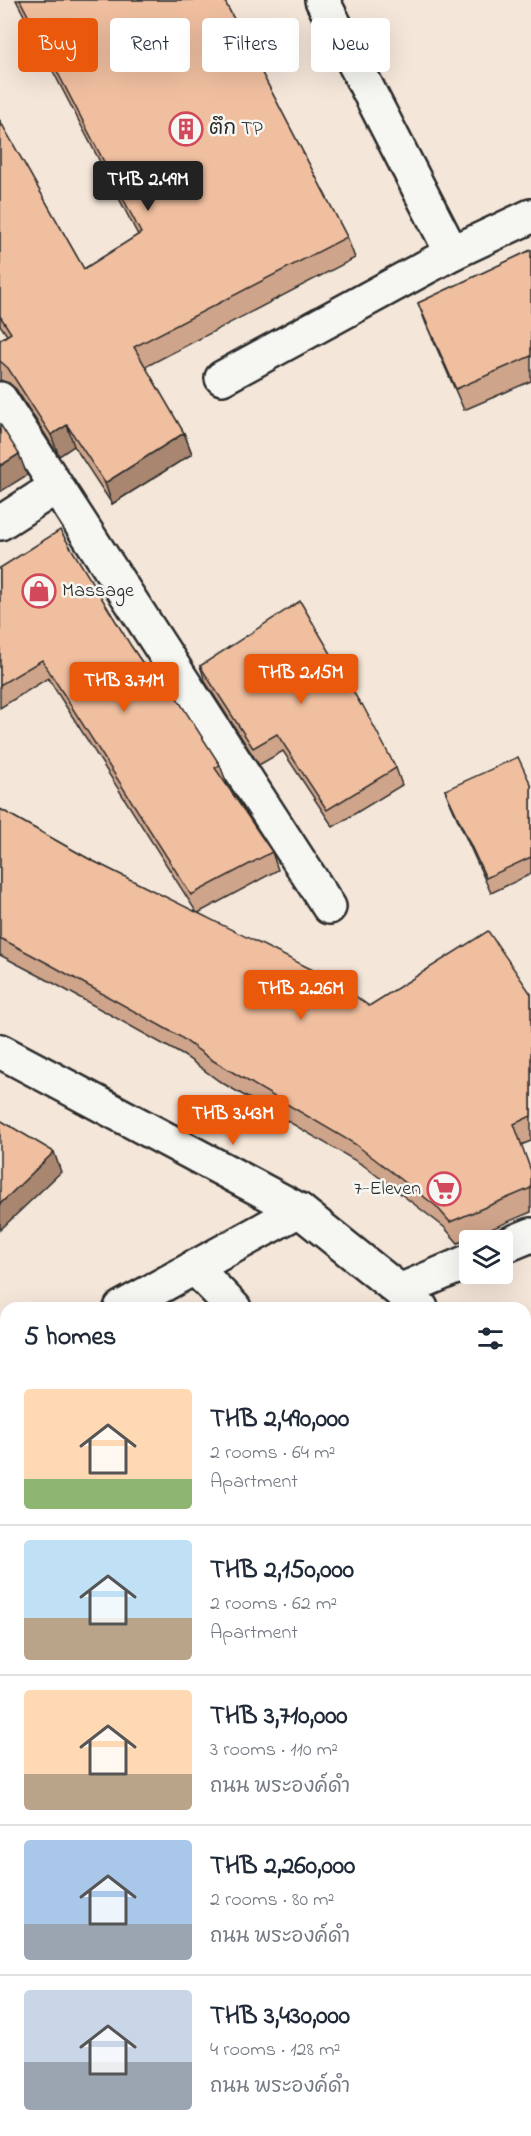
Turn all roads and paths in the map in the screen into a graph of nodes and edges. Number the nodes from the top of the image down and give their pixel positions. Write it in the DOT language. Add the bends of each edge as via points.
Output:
graph roads {
  1 [pos="322,0"];
  2 [pos="531,216"];
  3 [pos="452,253"];
  4 [pos="222,378"];
  5 [pos="0,399"];
  6 [pos="56,487"];
  7 [pos="0,523"];
  8 [pos="329,907"];
  9 [pos="0,1051"];
  10 [pos="299,1210"];
  11 [pos="531,1235"];
  12 [pos="513,1242"];
  13 [pos="194,1267"];
  14 [pos="459,1268"];
  15 [pos="412,1299"];
  16 [pos="132,1302"];
  17 [pos="228,1302"];
  1 -- 3 [label="street"];
  2 -- 3 [label="street"];
  3 -- 4 [label="street"];
  5 -- 6 [label="street"];
  6 -- 7 [label="street"];
  6 -- 8 [label="street"];
  9 -- 10 [label="street"];
  10 -- 13 [label="street"];
  10 -- 15 [label="street"];
  11 -- 12 [label="street"];
  13 -- 16 [label="street"];
  13 -- 17 [label="street"];
  14 -- 15 [label="street"];
}
